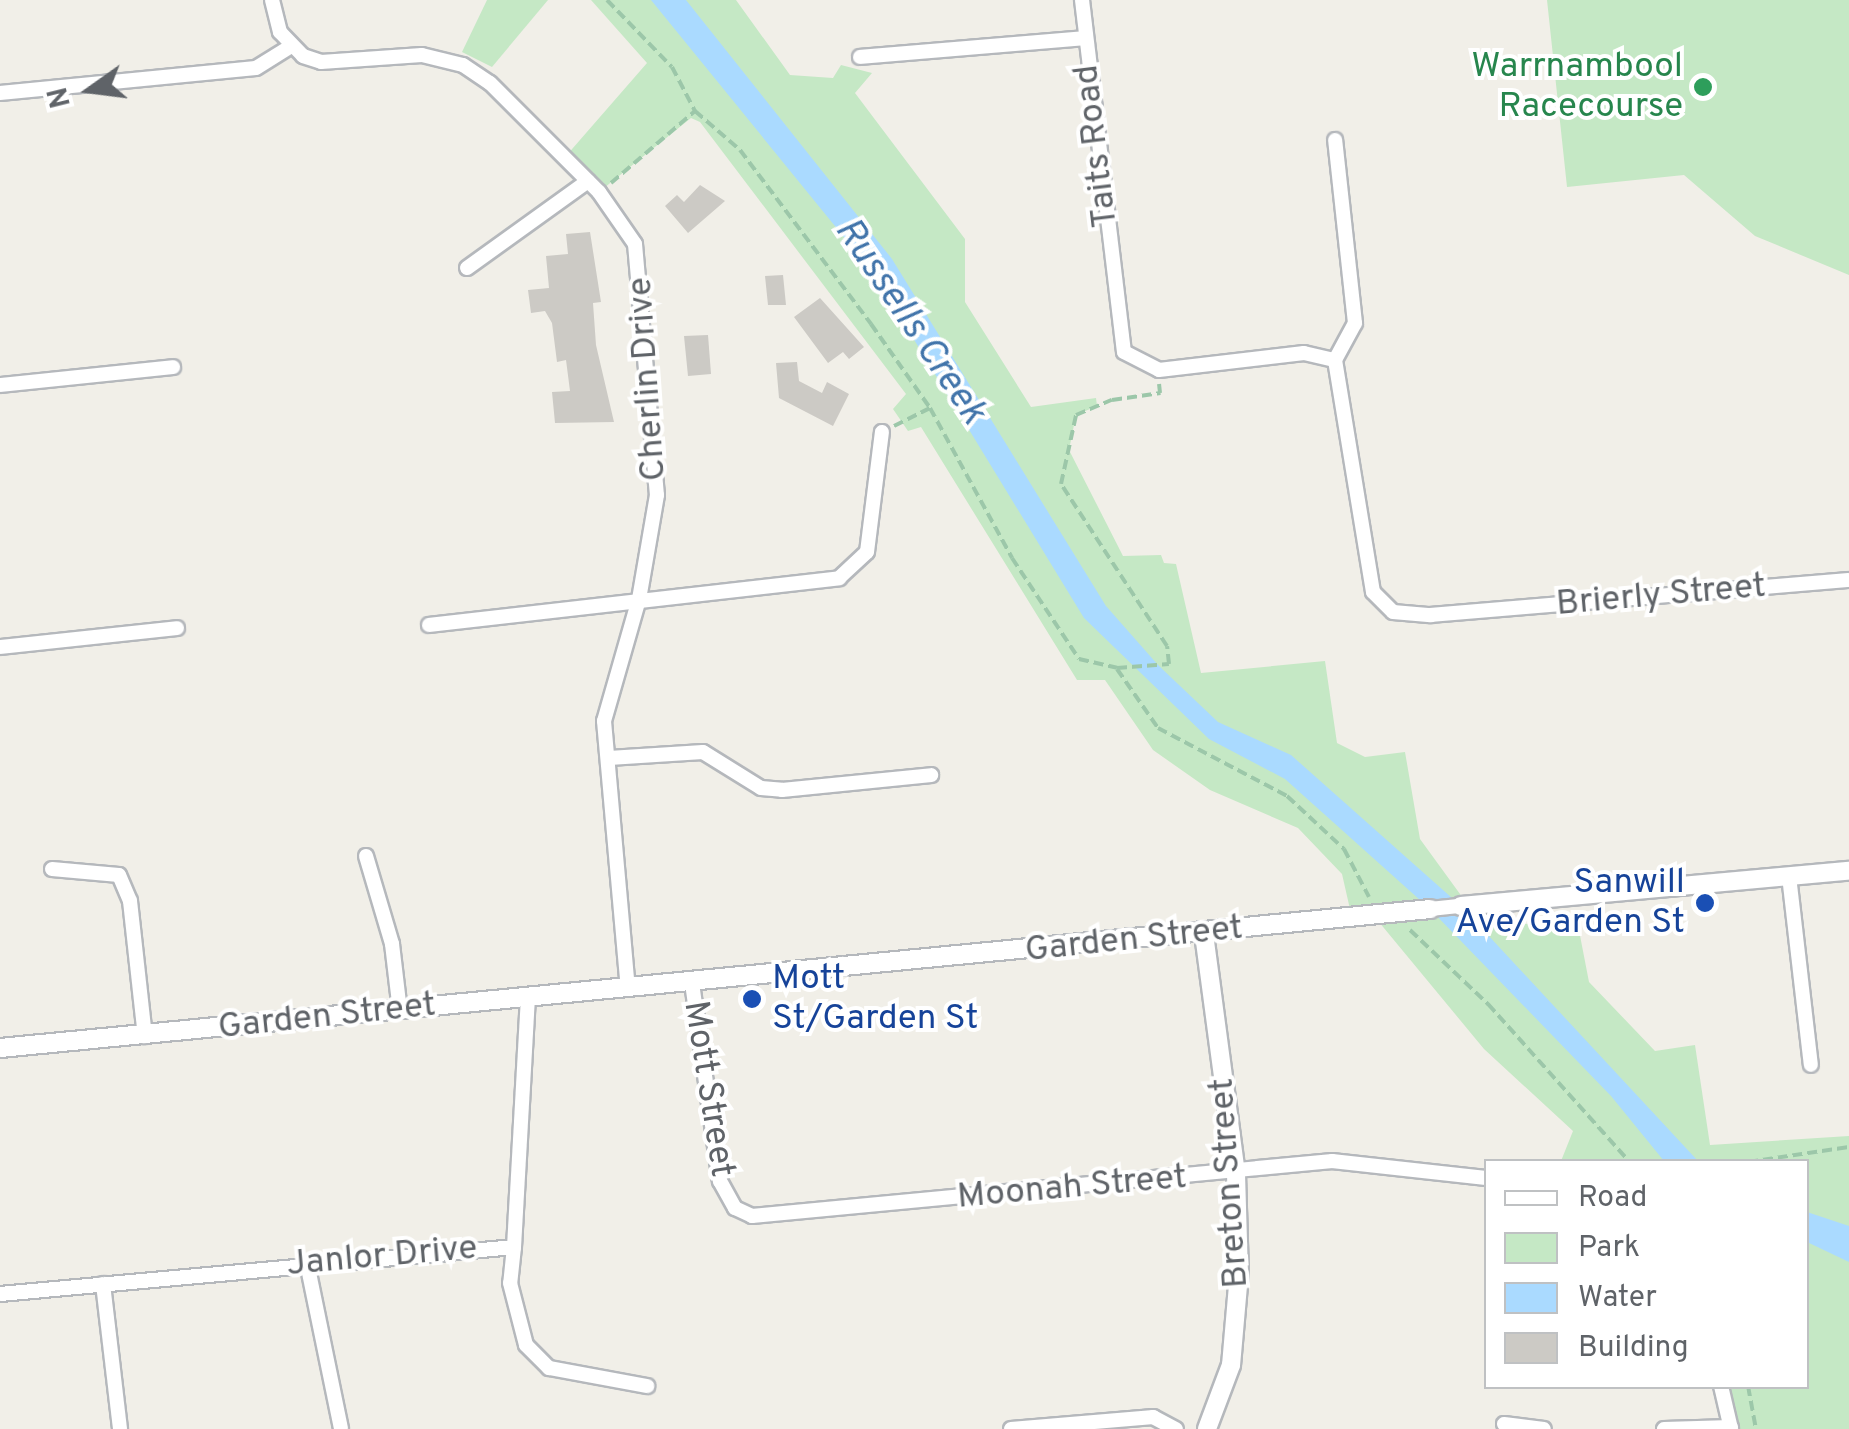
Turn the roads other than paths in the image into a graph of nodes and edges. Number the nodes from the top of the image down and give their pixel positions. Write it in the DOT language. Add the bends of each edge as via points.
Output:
graph roads {
  1 [pos="272,0"];
  2 [pos="1082,0"];
  3 [pos="1085,38"];
  4 [pos="289,47"];
  5 [pos="860,58"];
  6 [pos="0,92"];
  7 [pos="1335,140"];
  8 [pos="588,181"];
  9 [pos="468,268"];
  10 [pos="1335,360"];
  11 [pos="173,367"];
  12 [pos="0,385"];
  13 [pos="882,432"];
  14 [pos="1849,580"];
  15 [pos="638,599"];
  16 [pos="428,625"];
  17 [pos="177,628"];
  18 [pos="0,647"];
  19 [pos="609,758"];
  20 [pos="931,775"];
  21 [pos="366,856"];
  22 [pos="52,869"];
  23 [pos="1849,870"];
  24 [pos="1789,876"];
  25 [pos="1204,934"];
  26 [pos="692,983"];
  27 [pos="628,988"];
  28 [pos="528,996"];
  29 [pos="400,1010"];
  30 [pos="145,1036"];
  31 [pos="0,1048"];
  32 [pos="1812,1065"];
  33 [pos="1236,1174"];
  34 [pos="1484,1178"];
  35 [pos="776,1217"];
  36 [pos="514,1246"];
  37 [pos="307,1263"];
  38 [pos="104,1284"];
  39 [pos="0,1294"];
  40 [pos="646,1386"];
  41 [pos="1721,1389"];
  42 [pos="1504,1424"];
  43 [pos="1731,1428"];
  44 [pos="120,1429"];
  45 [pos="340,1429"];
  46 [pos="1010,1429"];
  47 [pos="1176,1429"];
  48 [pos="1207,1429"];
  49 [pos="1544,1429"];
  50 [pos="1664,1429"];
  1 -- 4 [label="street"];
  2 -- 3 [label="street, Taits Road"];
  3 -- 5 [label="street"];
  3 -- 10 [label="street, Taits Road" via="1124,352 1159,370 1304,353"];
  4 -- 6 [label="street" via="256,68"];
  4 -- 8 [label="street, Cherlin Drive" via="321,62 422,55 464,65"];
  7 -- 10 [label="street" via="1355,324"];
  8 -- 9 [label="street"];
  8 -- 15 [label="street, Cherlin Drive" via="627,226 642,280 657,494"];
  10 -- 14 [label="street, Brierly Street" via="1372,592 1393,612 1474,612"];
  11 -- 12 [label="street"];
  13 -- 15 [label="street" via="867,552 854,569 839,578"];
  15 -- 16 [label="street"];
  15 -- 19 [label="street, Cherlin Drive" via="604,721"];
  17 -- 18 [label="street"];
  19 -- 20 [label="street" via="702,752 760,788 782,790"];
  19 -- 27 [label="street, Cherlin Drive"];
  21 -- 29 [label="street" via="392,944"];
  22 -- 30 [label="street" via="119,875 130,901"];
  23 -- 24 [label="street, Garden Street"];
  24 -- 25 [label="street, Garden Street"];
  24 -- 32 [label="street"];
  25 -- 26 [label="street, Garden Street"];
  25 -- 33 [label="street, Breton Street"];
  26 -- 27 [label="street, Garden Street"];
  26 -- 35 [label="street, Mott Street" via="724,1194 744,1213"];
  27 -- 28 [label="street, Garden Street"];
  28 -- 29 [label="street, Garden Street"];
  28 -- 36 [label="street, Janlor Drive"];
  29 -- 30 [label="street, Garden Street"];
  30 -- 31 [label="street, Garden Street"];
  33 -- 34 [label="street, Moonah Street" via="1332,1161"];
  33 -- 35 [label="street, Moonah Street"];
  33 -- 48 [label="street, Breton Street" via="1238,1318 1231,1366"];
  36 -- 37 [label="street, Janlor Drive"];
  36 -- 40 [label="street" via="516,1317 538,1356 573,1376"];
  37 -- 38 [label="street, Janlor Drive"];
  37 -- 45 [label="street"];
  38 -- 39 [label="street, Janlor Drive"];
  38 -- 44 [label="street"];
  41 -- 43 [label="street"];
  42 -- 49 [label="street"];
  43 -- 50 [label="street"];
  46 -- 47 [label="street" via="1153,1417"];
}
